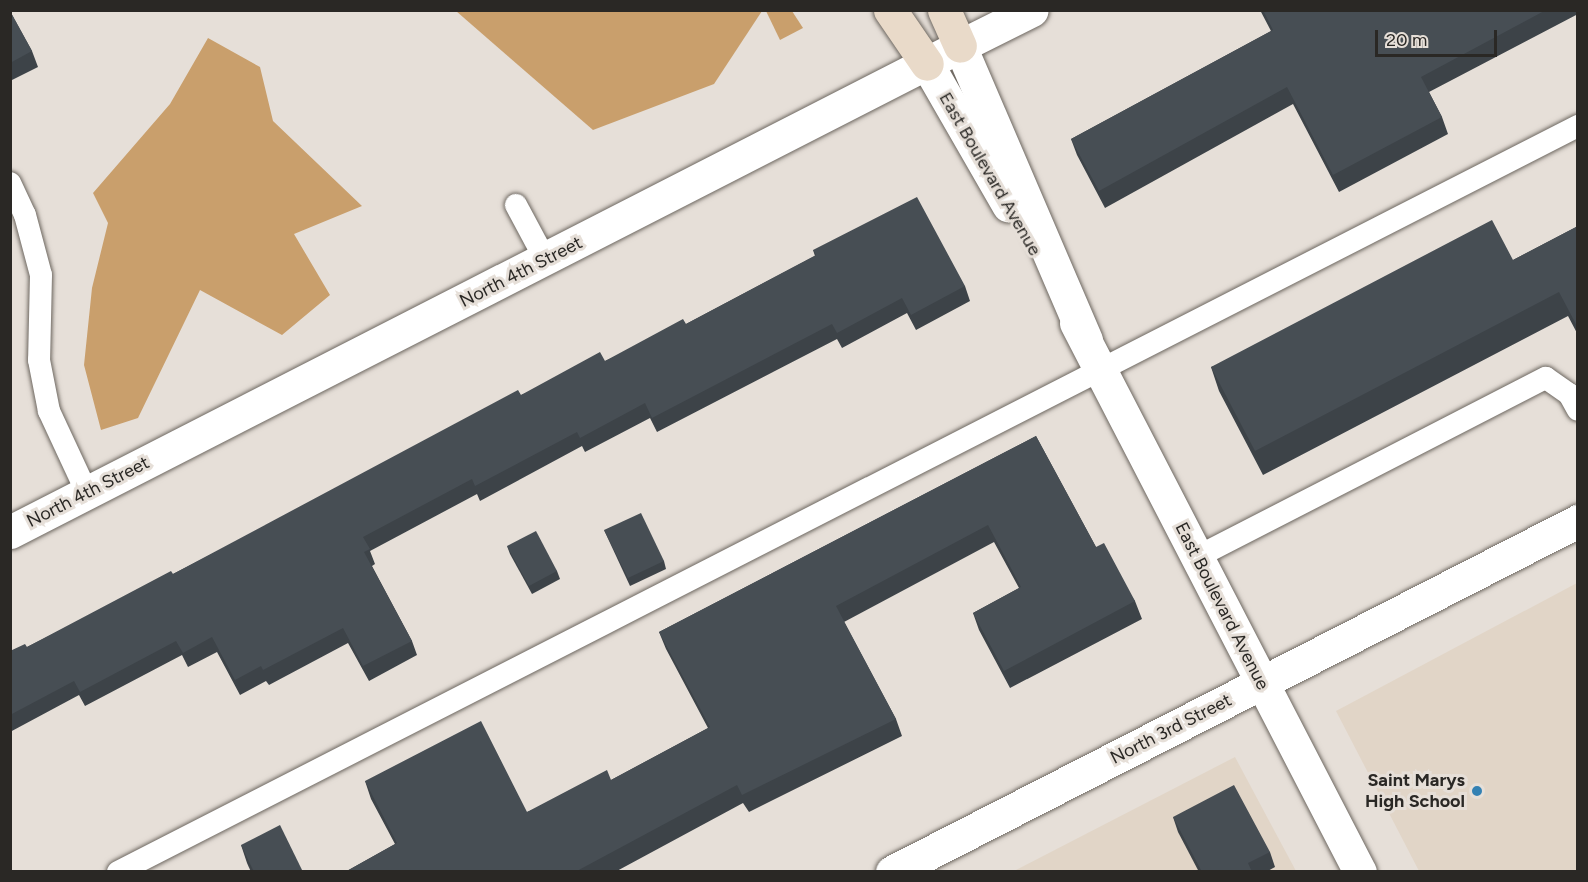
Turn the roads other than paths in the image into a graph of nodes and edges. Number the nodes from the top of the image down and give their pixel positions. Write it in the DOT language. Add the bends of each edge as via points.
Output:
graph roads {
  1 [pos="890,10"];
  2 [pos="944,10"];
  3 [pos="1032,10"];
  4 [pos="960,46"];
  5 [pos="927,64"];
  6 [pos="1578,126"];
  7 [pos="10,183"];
  8 [pos="516,205"];
  9 [pos="545,260"];
  10 [pos="1093,354"];
  11 [pos="1578,410"];
  12 [pos="87,493"];
  13 [pos="1578,521"];
  14 [pos="10,532"];
  15 [pos="1197,557"];
  16 [pos="1261,683"];
  17 [pos="118,872"];
  18 [pos="892,872"];
  19 [pos="1360,872"];
  1 -- 5 [label="main road, East Boulevard Avenue"];
  2 -- 4 [label="main road, East Boulevard Avenue"];
  3 -- 4 [label="street, North 4th Street"];
  4 -- 5 [label="street, North 4th Street"];
  4 -- 10 [label="street, East Boulevard Avenue"];
  5 -- 9 [label="street, North 4th Street"];
  5 -- 10 [label="street, East Boulevard Avenue"];
  6 -- 10 [label="lane"];
  7 -- 12 [label="lane" via="25,215 41,275 39,360 45,395 57,433"];
  8 -- 9 [label="lane"];
  9 -- 12 [label="street, North 4th Street"];
  10 -- 15 [label="street, East Boulevard Avenue"];
  10 -- 17 [label="lane"];
  11 -- 15 [label="lane" via="1569,394 1546,378"];
  12 -- 14 [label="street, North 4th Street"];
  13 -- 16 [label="street, North 3rd Street"];
  15 -- 16 [label="street, East Boulevard Avenue"];
  16 -- 18 [label="street, North 3rd Street"];
  16 -- 19 [label="street, East Boulevard Avenue"];
}
